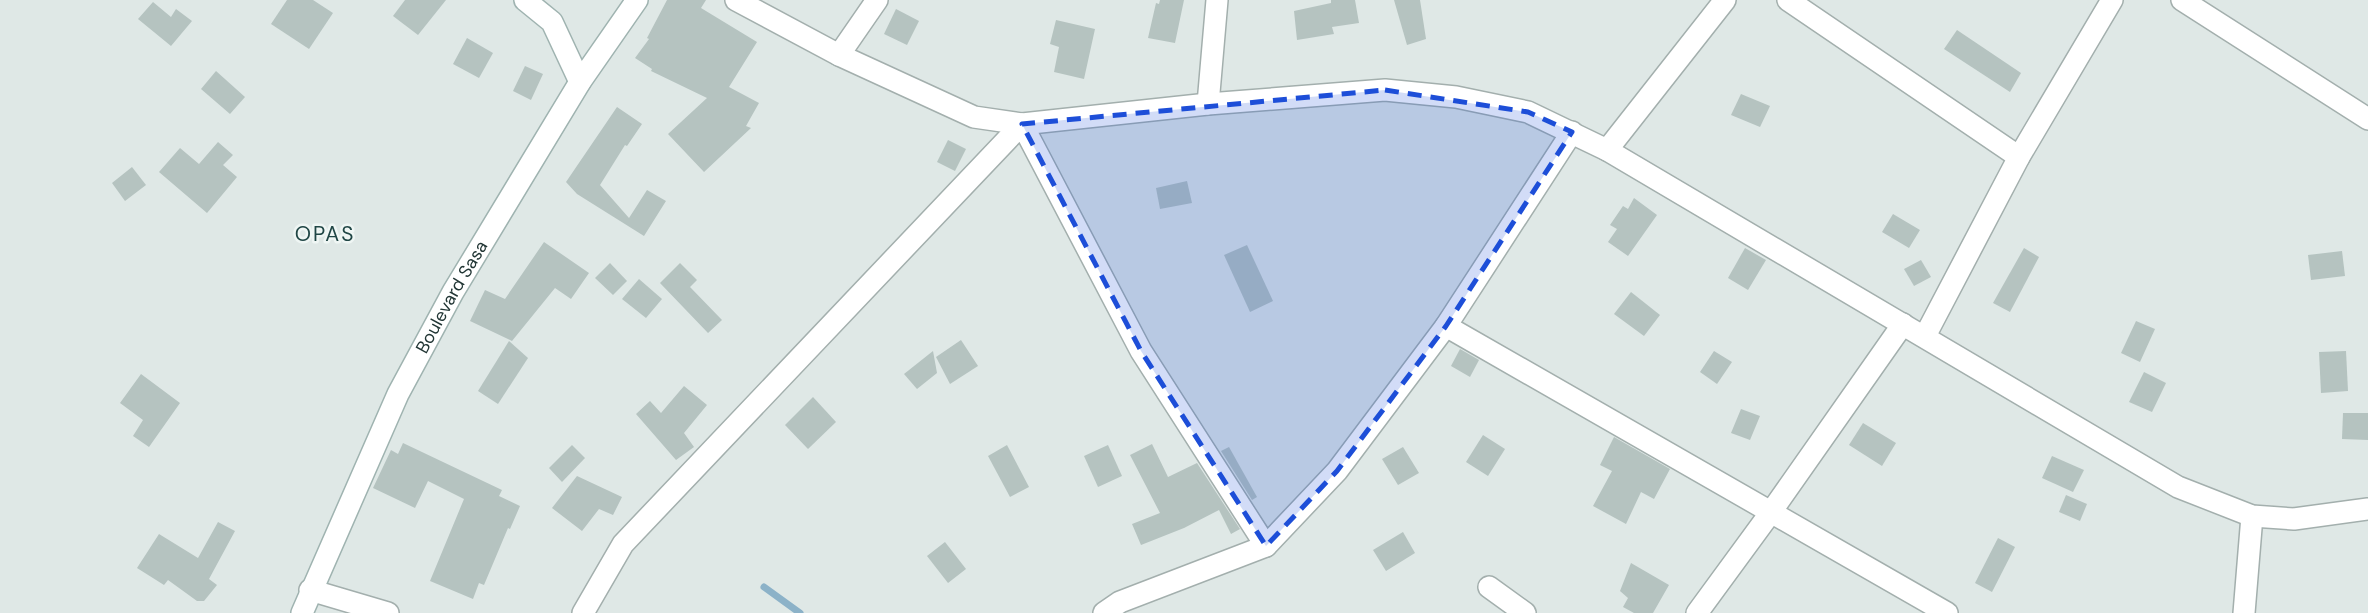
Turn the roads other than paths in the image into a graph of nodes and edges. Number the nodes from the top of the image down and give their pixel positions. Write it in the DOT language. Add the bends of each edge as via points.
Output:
graph roads {
  1 [pos="525,0"];
  2 [pos="637,0"];
  3 [pos="736,0"];
  4 [pos="877,0"];
  5 [pos="1217,0"];
  6 [pos="1725,0"];
  7 [pos="1788,0"];
  8 [pos="2112,0"];
  9 [pos="2182,0"];
  10 [pos="839,55"];
  11 [pos="580,82"];
  12 [pos="1208,104"];
  13 [pos="2368,120"];
  14 [pos="1022,124"];
  15 [pos="1572,132"];
  16 [pos="1607,150"];
  17 [pos="2019,157"];
  18 [pos="1903,324"];
  19 [pos="1446,326"];
  20 [pos="1925,336"];
  21 [pos="2368,509"];
  22 [pos="1771,512"];
  23 [pos="2252,516"];
  24 [pos="1266,546"];
  25 [pos="1489,587"];
  26 [pos="310,590"];
  27 [pos="302,613"];
  28 [pos="388,613"];
  29 [pos="583,613"];
  30 [pos="1104,613"];
  31 [pos="1525,613"];
  32 [pos="1697,613"];
  33 [pos="1947,613"];
  34 [pos="2244,613"];
  1 -- 11 [label="street" via="552,22"];
  2 -- 11 [label="street, Boulevard Sasa"];
  3 -- 10 [label="street"];
  4 -- 10 [label="street"];
  5 -- 12 [label="street"];
  6 -- 16 [label="street"];
  7 -- 17 [label="street"];
  8 -- 17 [label="street"];
  9 -- 13 [label="street"];
  10 -- 14 [label="street" via="974,117"];
  11 -- 26 [label="street, Boulevard Sasa" via="453,292 398,394"];
  12 -- 14 [label="street"];
  12 -- 15 [label="street" via="1385,90 1528,111"];
  14 -- 24 [label="street" via="1141,351"];
  14 -- 29 [label="street" via="623,544"];
  15 -- 16 [label="street"];
  15 -- 19 [label="street"];
  16 -- 18 [label="street"];
  17 -- 20 [label="street"];
  18 -- 20 [label="street"];
  18 -- 22 [label="street"];
  19 -- 22 [label="street"];
  19 -- 24 [label="street" via="1337,471"];
  20 -- 23 [label="street" via="2178,487"];
  21 -- 23 [label="street" via="2294,519"];
  22 -- 32 [label="street"];
  22 -- 33 [label="street"];
  23 -- 34 [label="street"];
  24 -- 30 [label="street" via="1120,602"];
  25 -- 31 [label="street"];
  26 -- 27 [label="street, Boulevard Sasa"];
  26 -- 28 [label="street"];
}
